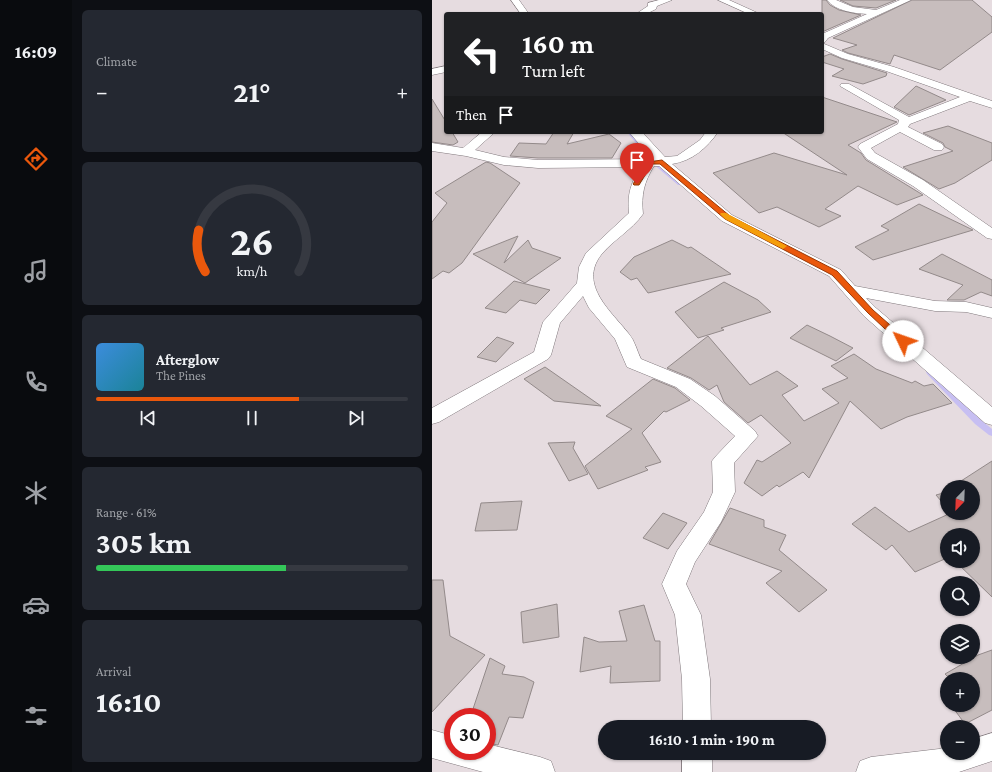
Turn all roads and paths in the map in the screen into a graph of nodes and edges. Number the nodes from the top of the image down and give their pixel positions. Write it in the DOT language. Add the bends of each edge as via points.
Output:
graph roads {
  1 [pos="515,0"];
  2 [pos="668,0"];
  3 [pos="722,0"];
  4 [pos="831,0"];
  5 [pos="907,0"];
  6 [pos="647,2"];
  7 [pos="524,12"];
  8 [pos="644,12"];
  9 [pos="749,12"];
  10 [pos="876,13"];
  11 [pos="824,36"];
  12 [pos="824,47"];
  13 [pos="444,69"];
  14 [pos="432,72"];
  15 [pos="845,86"];
  16 [pos="970,97"];
  17 [pos="992,105"];
  18 [pos="902,125"];
  19 [pos="487,134"];
  20 [pos="637,134"];
  21 [pos="711,134"];
  22 [pos="432,147"];
  23 [pos="938,147"];
  24 [pos="466,152"];
  25 [pos="656,162"];
  26 [pos="992,235"];
  27 [pos="585,284"];
  28 [pos="851,290"];
  29 [pos="992,313"];
  30 [pos="432,417"];
  31 [pos="992,418"];
  32 [pos="697,720"];
  33 [pos="432,744"];
  34 [pos="992,746"];
  35 [pos="444,747"];
  36 [pos="493,760"];
  37 [pos="697,760"];
  38 [pos="540,772"];
  39 [pos="697,772"];
  40 [pos="871,772"];
  1 -- 7 [label="street"];
  2 -- 6 [label="street"];
  3 -- 9 [label="street"];
  4 -- 10 [label="street" via="836,5 856,11"];
  5 -- 10 [label="street"];
  6 -- 8 [label="street" via="653,7"];
  10 -- 11 [label="street"];
  12 -- 16 [label="street"];
  13 -- 14 [label="street"];
  15 -- 18 [label="street" via="904,118"];
  16 -- 17 [label="street"];
  16 -- 18 [label="street"];
  18 -- 23 [label="street"];
  18 -- 26 [label="street" via="864,147 871,156 918,183"];
  19 -- 24 [label="street"];
  20 -- 25 [label="street"];
  21 -- 25 [label="street" via="704,143 681,159"];
  22 -- 24 [label="street"];
  24 -- 25 [label="street" via="504,161 538,164"];
  25 -- 27 [label="street" via="637,184 634,196 636,214 594,254 587,267"];
  25 -- 28 [label="street" via="727,218 835,273"];
  27 -- 30 [label="street" via="552,322 542,355"];
  27 -- 32 [label="street" via="595,304 623,338 633,363 683,383 748,436 723,461 724,492 713,516 685,558 674,584 688,615 696,679"];
  28 -- 29 [label="street" via="934,306 966,307"];
  28 -- 31 [label="street" via="870,312"];
  33 -- 35 [label="street"];
  34 -- 40 [label="street" via="939,764"];
  36 -- 38 [label="street"];
  37 -- 39 [label="street"];
}
